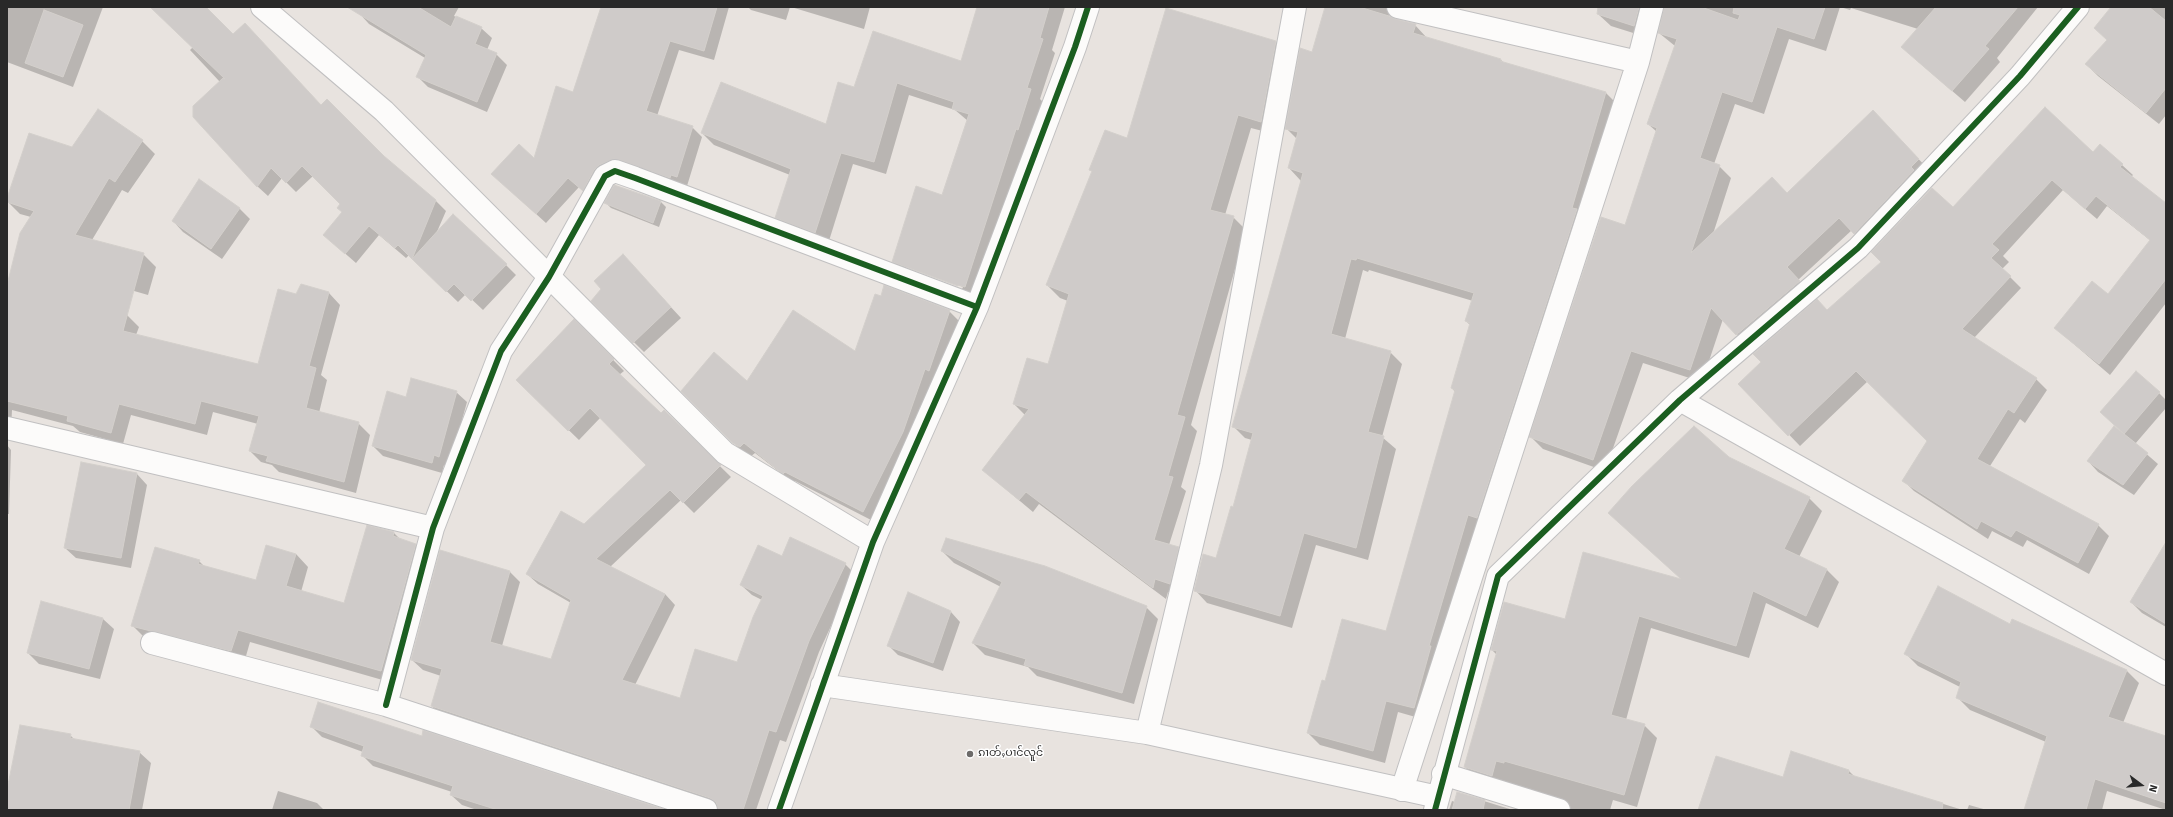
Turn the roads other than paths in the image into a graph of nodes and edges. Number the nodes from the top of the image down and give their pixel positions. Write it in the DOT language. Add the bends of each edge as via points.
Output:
graph roads {
  1 [pos="262,7"];
  2 [pos="1088,7"];
  3 [pos="1295,7"];
  4 [pos="1398,7"];
  5 [pos="1652,7"];
  6 [pos="2078,7"];
  7 [pos="1638,62"];
  8 [pos="549,277"];
  9 [pos="977,307"];
  10 [pos="1680,400"];
  11 [pos="7,428"];
  12 [pos="433,528"];
  13 [pos="873,542"];
  14 [pos="152,643"];
  15 [pos="2166,674"];
  16 [pos="822,685"];
  17 [pos="386,706"];
  18 [pos="1148,733"];
  19 [pos="1443,774"];
  20 [pos="1402,790"];
  21 [pos="1436,804"];
  22 [pos="706,810"];
  23 [pos="778,810"];
  24 [pos="1559,810"];
  1 -- 8 [label="street" via="384,111"];
  2 -- 9 [label="street"];
  3 -- 18 [label="street" via="1211,465"];
  4 -- 7 [label="street"];
  5 -- 7 [label="street"];
  6 -- 10 [label="street" via="2020,76 1858,248"];
  7 -- 20 [label="street"];
  8 -- 9 [label="street" via="605,176 615,171"];
  8 -- 12 [label="street" via="501,351"];
  8 -- 13 [label="street" via="725,453"];
  9 -- 13 [label="street"];
  10 -- 15 [label="street"];
  10 -- 19 [label="street" via="1498,576"];
  11 -- 12 [label="street"];
  12 -- 17 [label="street"];
  13 -- 16 [label="street"];
  14 -- 17 [label="street"];
  16 -- 18 [label="street"];
  16 -- 23 [label="street"];
  17 -- 22 [label="street"];
  18 -- 20 [label="street"];
  19 -- 21 [label="street"];
  19 -- 24 [label="street"];
  20 -- 21 [label="street"];
}
